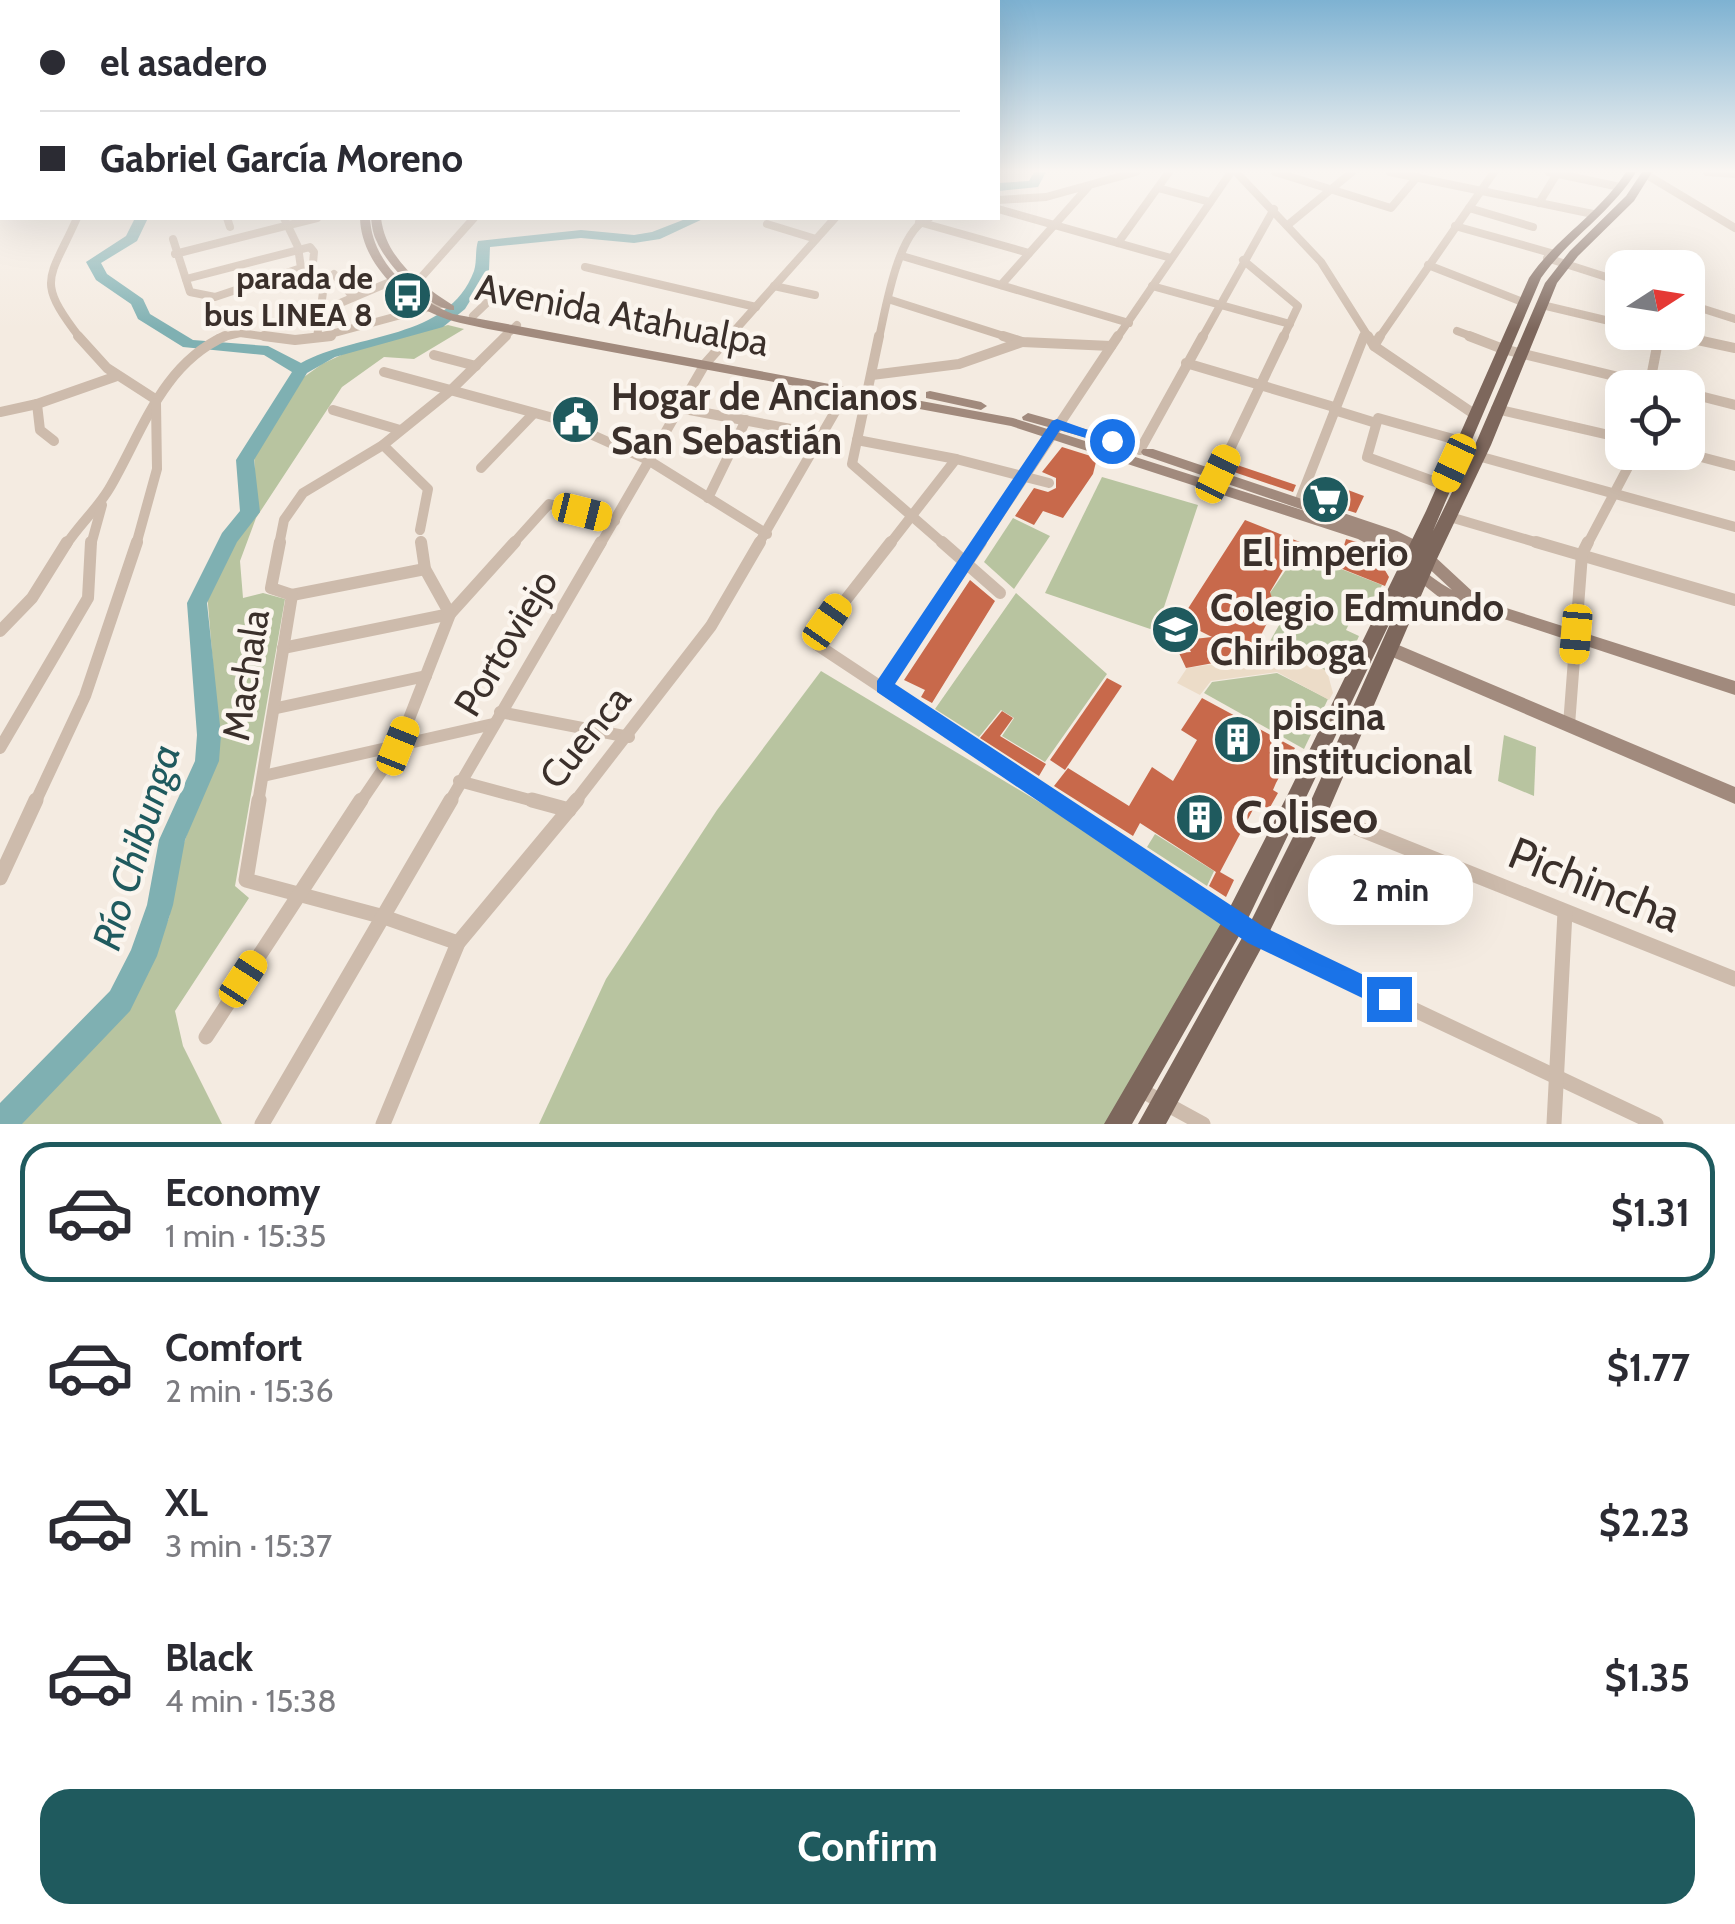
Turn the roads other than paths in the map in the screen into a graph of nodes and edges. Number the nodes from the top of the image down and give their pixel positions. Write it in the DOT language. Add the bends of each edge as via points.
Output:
graph roads {
  1 [pos="74,224"];
  2 [pos="276,224"];
  3 [pos="286,224"];
  4 [pos="365,224"];
  5 [pos="376,224"];
  6 [pos="468,224"];
  7 [pos="768,224"];
  8 [pos="829,224"];
  9 [pos="921,224"];
  10 [pos="938,224"];
  11 [pos="1131,224"];
  12 [pos="1194,224"];
  13 [pos="1265,224"];
  14 [pos="1290,224"];
  15 [pos="1528,224"];
  16 [pos="1584,224"];
  17 [pos="1594,224"];
  18 [pos="1054,225"];
  19 [pos="1455,226"];
  20 [pos="1533,226"];
  21 [pos="173,239"];
  22 [pos="816,239"];
  23 [pos="1118,243"];
  24 [pos="298,246"];
  25 [pos="1029,253"];
  26 [pos="174,254"];
  27 [pos="902,256"];
  28 [pos="1170,258"];
  29 [pos="1554,258"];
  30 [pos="1243,260"];
  31 [pos="1428,265"];
  32 [pos="585,267"];
  33 [pos="334,274"];
  34 [pos="1605,276"];
  35 [pos="186,279"];
  36 [pos="398,280"];
  37 [pos="1001,285"];
  38 [pos="774,286"];
  39 [pos="1152,286"];
  40 [pos="412,287"];
  41 [pos="815,295"];
  42 [pos="495,296"];
  43 [pos="354,297"];
  44 [pos="890,300"];
  45 [pos="1525,303"];
  46 [pos="338,304"];
  47 [pos="1218,304"];
  48 [pos="1542,305"];
  49 [pos="439,307"];
  50 [pos="756,307"];
  51 [pos="1705,309"];
  52 [pos="470,317"];
  53 [pos="1735,319"];
  54 [pos="1605,320"];
  55 [pos="1129,323"];
  56 [pos="1290,324"];
  57 [pos="515,327"];
  58 [pos="1456,331"];
  59 [pos="1365,333"];
  60 [pos="317,338"];
  61 [pos="1022,342"];
  62 [pos="1705,342"];
  63 [pos="1110,346"];
  64 [pos="1374,346"];
  65 [pos="1503,348"];
  66 [pos="1735,348"];
  67 [pos="1520,353"];
  68 [pos="434,354"];
  69 [pos="709,360"];
  70 [pos="1186,363"];
  71 [pos="476,366"];
  72 [pos="384,372"];
  73 [pos="1605,375"];
  74 [pos="116,376"];
  75 [pos="868,384"];
  76 [pos="1261,384"];
  77 [pos="451,390"];
  78 [pos="847,390"];
  79 [pos="1705,397"];
  80 [pos="155,399"];
  81 [pos="37,404"];
  82 [pos="1735,404"];
  83 [pos="680,408"];
  84 [pos="1334,408"];
  85 [pos="332,410"];
  86 [pos="1496,410"];
  87 [pos="0,412"];
  88 [pos="534,412"];
  89 [pos="1474,414"];
  90 [pos="746,420"];
  91 [pos="1377,420"];
  92 [pos="1054,429"];
  93 [pos="400,430"];
  94 [pos="1605,434"];
  95 [pos="823,435"];
  96 [pos="857,440"];
  97 [pos="54,441"];
  98 [pos="1464,442"];
  99 [pos="382,445"];
  100 [pos="1140,450"];
  101 [pos="1478,456"];
  102 [pos="1705,458"];
  103 [pos="956,459"];
  104 [pos="648,460"];
  105 [pos="1735,466"];
  106 [pos="481,468"];
  107 [pos="1626,470"];
  108 [pos="1218,474"];
  109 [pos="1022,477"];
  110 [pos="1049,483"];
  111 [pos="1444,484"];
  112 [pos="107,492"];
  113 [pos="1613,493"];
  114 [pos="708,498"];
  115 [pos="1299,502"];
  116 [pos="909,514"];
  117 [pos="1450,518"];
  118 [pos="615,521"];
  119 [pos="1735,528"];
  120 [pos="767,534"];
  121 [pos="1582,554"];
  122 [pos="1417,562"];
  123 [pos="967,565"];
  124 [pos="425,568"];
  125 [pos="1000,592"];
  126 [pos="292,595"];
  127 [pos="1735,600"];
  128 [pos="450,614"];
  129 [pos="0,631"];
  130 [pos="1576,634"];
  131 [pos="283,648"];
  132 [pos="1388,648"];
  133 [pos="426,676"];
  134 [pos="884,686"];
  135 [pos="1735,688"];
  136 [pos="277,708"];
  137 [pos="497,718"];
  138 [pos="1569,725"];
  139 [pos="629,737"];
  140 [pos="398,746"];
  141 [pos="0,748"];
  142 [pos="263,776"];
  143 [pos="459,781"];
  144 [pos="1735,796"];
  145 [pos="569,810"];
  146 [pos="1316,812"];
  147 [pos="0,878"];
  148 [pos="298,892"];
  149 [pos="1565,912"];
  150 [pos="384,917"];
  151 [pos="1245,928"];
  152 [pos="458,943"];
  153 [pos="1735,979"];
  154 [pos="206,1037"];
  155 [pos="1556,1078"];
  156 [pos="1138,1088"];
  157 [pos="1162,1102"];
  158 [pos="262,1124"];
  159 [pos="383,1124"];
  160 [pos="1118,1124"];
  161 [pos="1150,1124"];
  162 [pos="1203,1124"];
  163 [pos="1554,1124"];
  164 [pos="1656,1124"];
  1 -- 74 [label="street" via="49,294"];
  2 -- 26 [label="street"];
  3 -- 24 [label="street"];
  4 -- 36 [label="main road, Avenida Atahualpa" via="378,260"];
  5 -- 40 [label="main road, Avenida Atahualpa"];
  6 -- 40 [label="street"];
  7 -- 22 [label="street"];
  8 -- 22 [label="street, Portoviejo"];
  9 -- 27 [label="street"];
  10 -- 25 [label="street"];
  11 -- 23 [label="street"];
  12 -- 28 [label="street"];
  13 -- 30 [label="street"];
  14 -- 59 [label="street"];
  15 -- 20 [label="street"];
  16 -- 29 [label="main road"];
  17 -- 29 [label="main road"];
  18 -- 23 [label="street"];
  18 -- 25 [label="street"];
  19 -- 29 [label="street"];
  19 -- 31 [label="street"];
  21 -- 26 [label="street"];
  22 -- 38 [label="street, Portoviejo"];
  23 -- 28 [label="street"];
  24 -- 35 [label="street"];
  24 -- 35 [label="street" via="302,263 295,274 210,298 190,292"];
  24 -- 60 [label="street" via="314,252 312,274 323,292"];
  25 -- 37 [label="street"];
  26 -- 35 [label="street"];
  27 -- 37 [label="street"];
  27 -- 44 [label="street"];
  28 -- 39 [label="street"];
  29 -- 34 [label="street"];
  29 -- 45 [label="main road"];
  29 -- 48 [label="main road"];
  30 -- 47 [label="street"];
  30 -- 56 [label="street" via="1298,304"];
  31 -- 45 [label="street"];
  31 -- 64 [label="street"];
  32 -- 50 [label="street"];
  33 -- 43 [label="street"];
  36 -- 40 [label="main road, Avenida Atahualpa"];
  36 -- 43 [label="street"];
  37 -- 55 [label="street"];
  38 -- 41 [label="street"];
  38 -- 50 [label="street, Portoviejo"];
  39 -- 47 [label="street"];
  39 -- 55 [label="street"];
  40 -- 49 [label="main road, Avenida Atahualpa"];
  42 -- 52 [label="street"];
  43 -- 46 [label="street"];
  44 -- 61 [label="street"];
  44 -- 75 [label="street"];
  45 -- 65 [label="main road"];
  47 -- 56 [label="street"];
  47 -- 70 [label="street"];
  48 -- 54 [label="street"];
  48 -- 67 [label="main road"];
  49 -- 52 [label="main road, Avenida Atahualpa"];
  49 -- 60 [label="street"];
  50 -- 69 [label="street, Portoviejo"];
  51 -- 53 [label="street"];
  52 -- 57 [label="main road, Avenida Atahualpa"];
  55 -- 63 [label="street"];
  56 -- 76 [label="street"];
  57 -- 69 [label="main road, Avenida Atahualpa"];
  57 -- 71 [label="street, Machala"];
  58 -- 65 [label="street"];
  59 -- 64 [label="street"];
  59 -- 84 [label="street"];
  60 -- 80 [label="street" via="290,340 246,330 217,338"];
  61 -- 63 [label="street"];
  61 -- 75 [label="street"];
  62 -- 66 [label="street"];
  63 -- 92 [label="street"];
  64 -- 89 [label="street"];
  65 -- 67 [label="street"];
  65 -- 89 [label="main road"];
  67 -- 73 [label="street"];
  67 -- 86 [label="main road"];
  68 -- 71 [label="street"];
  69 -- 75 [label="main road, Avenida Atahualpa"];
  69 -- 78 [label="main road, Avenida Atahualpa"];
  69 -- 83 [label="street, Portoviejo"];
  70 -- 76 [label="street"];
  70 -- 100 [label="street"];
  71 -- 77 [label="street, Machala"];
  72 -- 77 [label="street"];
  74 -- 80 [label="street"];
  74 -- 81 [label="street"];
  75 -- 78 [label="main road, Avenida Atahualpa"];
  75 -- 92 [label="main road, Avenida Atahualpa"];
  75 -- 96 [label="street"];
  76 -- 84 [label="street"];
  76 -- 108 [label="street"];
  77 -- 88 [label="street"];
  77 -- 93 [label="street, Machala"];
  78 -- 95 [label="street, Cuenca"];
  79 -- 82 [label="street"];
  80 -- 112 [label="street"];
  80 -- 147 [label="street" via="157,469 149,506 85,696"];
  81 -- 87 [label="street"];
  81 -- 97 [label="street" via="40,430"];
  83 -- 90 [label="street"];
  83 -- 104 [label="street, Portoviejo"];
  84 -- 91 [label="street"];
  84 -- 115 [label="street"];
  85 -- 93 [label="street"];
  86 -- 94 [label="street"];
  86 -- 101 [label="main road"];
  88 -- 104 [label="street"];
  88 -- 106 [label="street"];
  89 -- 98 [label="main road"];
  90 -- 95 [label="street"];
  90 -- 114 [label="street"];
  91 -- 98 [label="street"];
  91 -- 111 [label="street" via="1367,457"];
  92 -- 100 [label="main road, Avenida Atahualpa"];
  92 -- 109 [label="street"];
  92 -- 122 [label="main road, Avenida Atahualpa" via="1386,544"];
  93 -- 99 [label="street, Machala"];
  95 -- 120 [label="street, Cuenca"];
  96 -- 103 [label="street"];
  96 -- 116 [label="street" via="852,464"];
  98 -- 111 [label="main road"];
  99 -- 124 [label="street" via="428,488 421,535"];
  99 -- 126 [label="street, Machala" via="294,502 284,520 271,588"];
  100 -- 108 [label="main road, Avenida Atahualpa"];
  101 -- 113 [label="street"];
  101 -- 117 [label="main road"];
  102 -- 105 [label="street"];
  103 -- 109 [label="street"];
  103 -- 116 [label="street"];
  104 -- 114 [label="street"];
  104 -- 118 [label="street, Portoviejo"];
  107 -- 113 [label="street"];
  108 -- 115 [label="main road, Avenida Atahualpa"];
  109 -- 110 [label="street"];
  109 -- 123 [label="street"];
  111 -- 122 [label="main road"];
  112 -- 129 [label="street" via="45,584"];
  112 -- 141 [label="street" via="92,532 88,598"];
  113 -- 119 [label="street"];
  113 -- 121 [label="street"];
  114 -- 120 [label="street"];
  115 -- 122 [label="main road, Avenida Atahualpa"];
  116 -- 123 [label="street"];
  116 -- 134 [label="street" via="814,642"];
  117 -- 121 [label="street"];
  117 -- 122 [label="main road"];
  118 -- 128 [label="street" via="549,504"];
  118 -- 137 [label="street, Portoviejo"];
  120 -- 139 [label="street, Cuenca"];
  121 -- 127 [label="street"];
  121 -- 130 [label="street"];
  122 -- 130 [label="main road" via="1479,605"];
  122 -- 132 [label="main road"];
  122 -- 151 [label="main road" via="1296,801"];
  123 -- 125 [label="street"];
  123 -- 134 [label="street"];
  124 -- 126 [label="street"];
  124 -- 128 [label="street"];
  126 -- 131 [label="street, Machala"];
  128 -- 131 [label="street"];
  128 -- 133 [label="street"];
  130 -- 135 [label="main road"];
  130 -- 138 [label="street"];
  131 -- 136 [label="street, Machala"];
  132 -- 138 [label="main road"];
  132 -- 146 [label="main road"];
  133 -- 136 [label="street"];
  133 -- 140 [label="street"];
  134 -- 151 [label="street"];
  136 -- 142 [label="street, Machala"];
  137 -- 139 [label="street" via="577,724"];
  137 -- 140 [label="street"];
  137 -- 143 [label="street, Portoviejo"];
  138 -- 144 [label="main road"];
  139 -- 145 [label="street, Cuenca"];
  140 -- 142 [label="street"];
  140 -- 148 [label="street"];
  142 -- 148 [label="street, Machala" via="246,880"];
  143 -- 145 [label="street"];
  143 -- 150 [label="street, Portoviejo"];
  145 -- 152 [label="street, Cuenca"];
  146 -- 149 [label="street, Pichincha"];
  146 -- 151 [label="main road"];
  148 -- 150 [label="street, Machala"];
  148 -- 154 [label="street"];
  149 -- 153 [label="street, Pichincha"];
  149 -- 155 [label="street"];
  150 -- 152 [label="street, Machala"];
  150 -- 158 [label="street, Portoviejo"];
  151 -- 155 [label="street"];
  151 -- 156 [label="main road"];
  151 -- 157 [label="main road"];
  152 -- 159 [label="street, Cuenca"];
  155 -- 163 [label="street"];
  155 -- 164 [label="street"];
  156 -- 157 [label="street"];
  156 -- 160 [label="main road"];
  157 -- 161 [label="main road"];
  157 -- 162 [label="street"];
}
